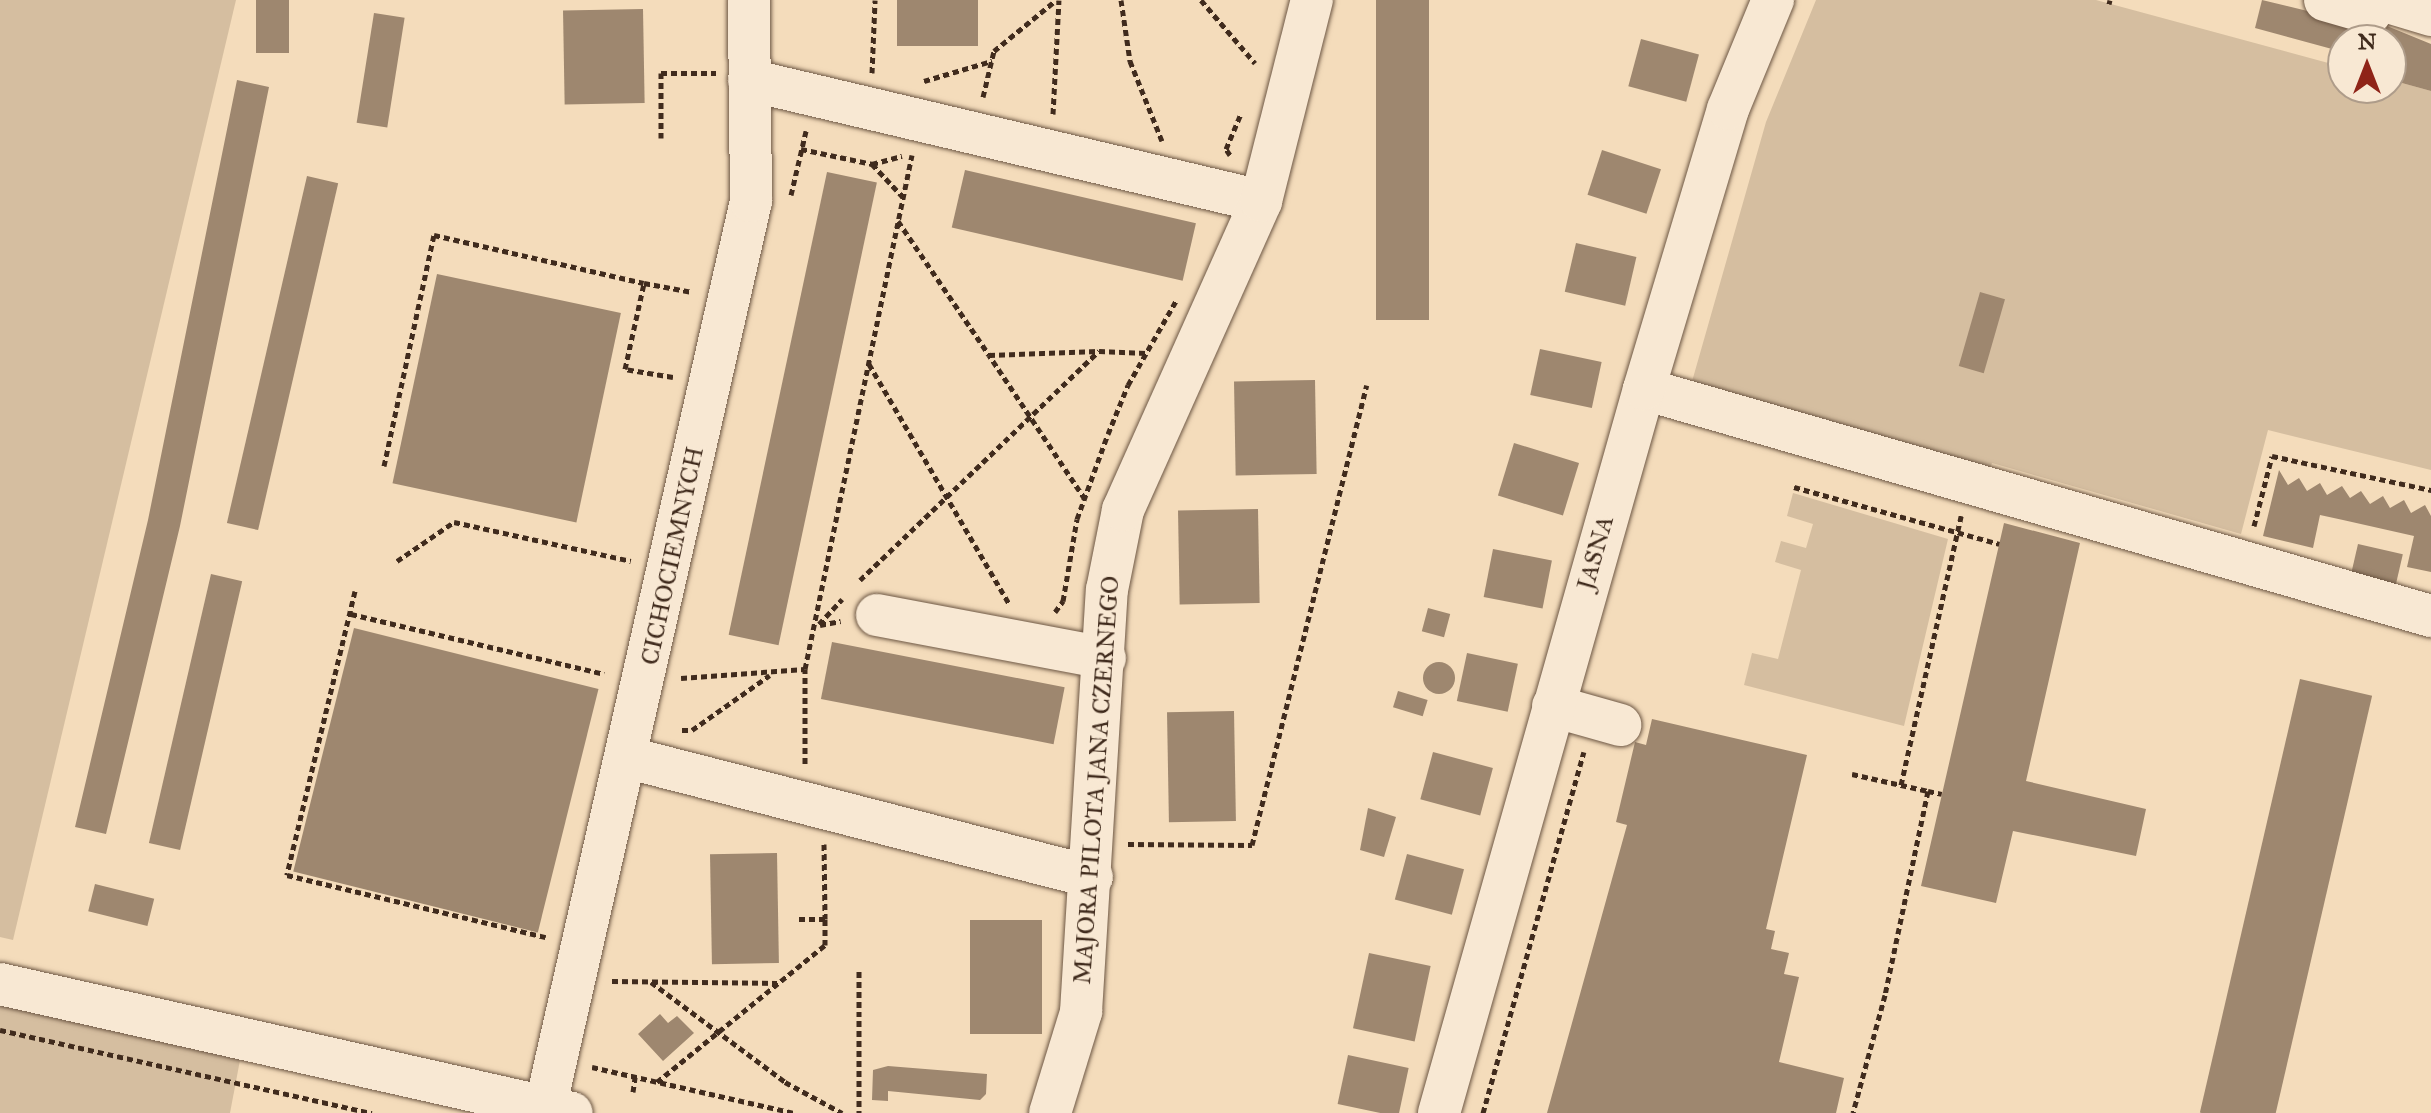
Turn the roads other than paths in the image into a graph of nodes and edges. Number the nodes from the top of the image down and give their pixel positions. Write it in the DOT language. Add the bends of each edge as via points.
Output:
graph roads {
  1 [pos="749,0"];
  2 [pos="1312,0"];
  3 [pos="1773,0"];
  4 [pos="2325,0"];
  5 [pos="2401,5"];
  6 [pos="737,76"];
  7 [pos="1261,201"];
  8 [pos="1644,389"];
  9 [pos="877,615"];
  10 [pos="2431,616"];
  11 [pos="1105,658"];
  12 [pos="1553,706"];
  13 [pos="1620,725"];
  14 [pos="629,758"];
  15 [pos="1093,859"];
  16 [pos="0,984"];
  17 [pos="554,1111"];
  18 [pos="1050,1113"];
  19 [pos="1439,1113"];
  1 -- 6 [label="street, CICHOCIEMNYCH"];
  2 -- 7 [label="street, MAJORA PILOTA JANA CZERNEGO"];
  3 -- 8 [label="street, JASNA" via="1728,109"];
  4 -- 5 [label="street" via="2370,13"];
  6 -- 7 [label="street"];
  6 -- 14 [label="street, CICHOCIEMNYCH" via="751,201"];
  7 -- 11 [label="street, MAJORA PILOTA JANA CZERNEGO" via="1123,510 1107,590"];
  8 -- 10 [label="street"];
  8 -- 12 [label="street, JASNA"];
  9 -- 11 [label="street"];
  11 -- 15 [label="street, MAJORA PILOTA JANA CZERNEGO"];
  12 -- 13 [label="street"];
  12 -- 19 [label="street, JASNA"];
  14 -- 15 [label="street" via="812,814"];
  14 -- 17 [label="street, CICHOCIEMNYCH"];
  15 -- 18 [label="street, MAJORA PILOTA JANA CZERNEGO" via="1081,1012"];
  16 -- 17 [label="street"];
}
